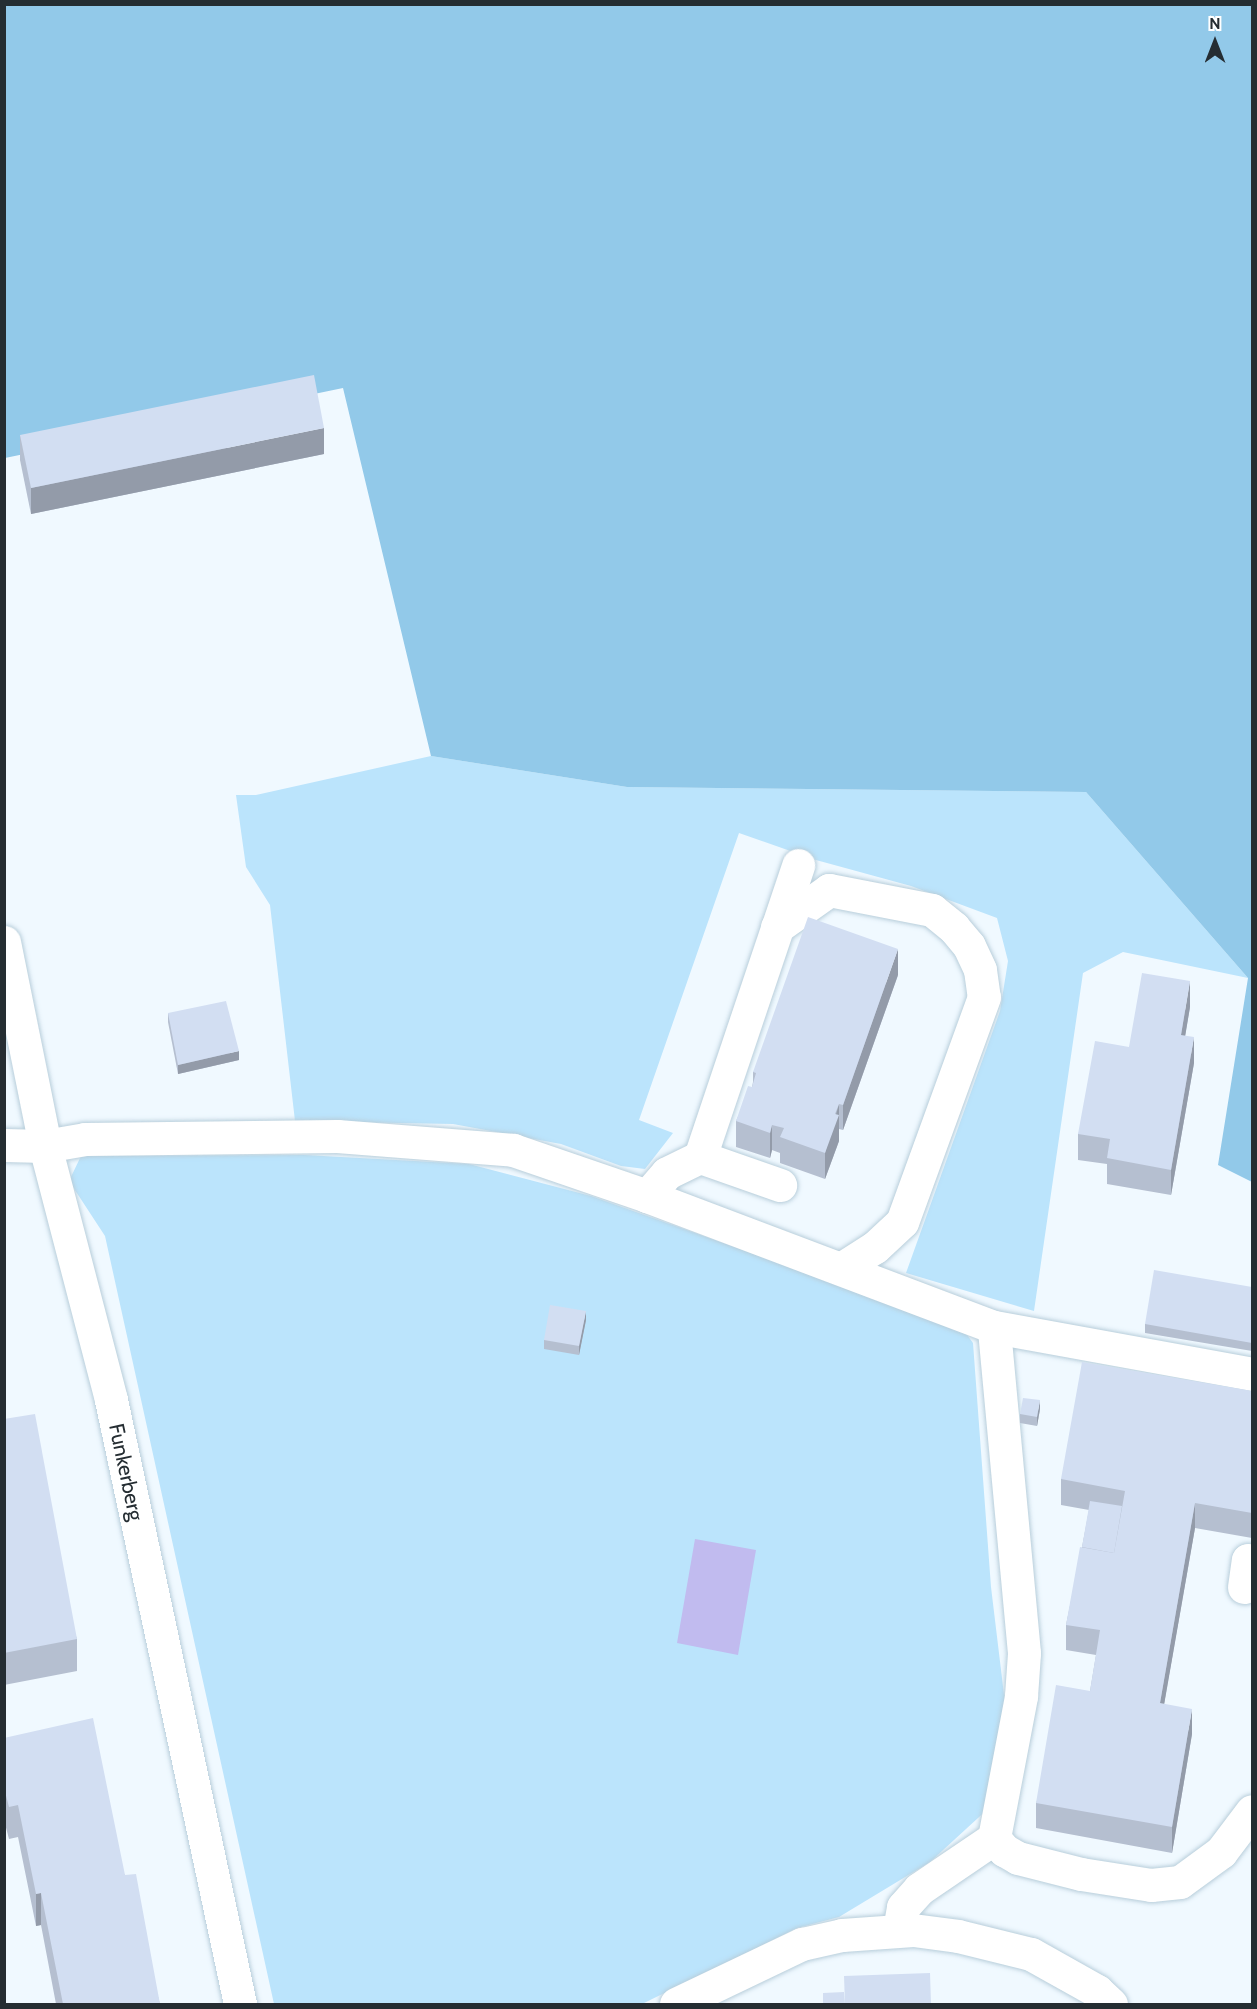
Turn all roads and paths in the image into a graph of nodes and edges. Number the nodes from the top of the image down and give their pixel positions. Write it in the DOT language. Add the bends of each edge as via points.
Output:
graph roads {
  1 [pos="798,865"];
  2 [pos="777,927"];
  3 [pos="4,942"];
  4 [pos="4,1145"];
  5 [pos="45,1146"];
  6 [pos="700,1157"];
  7 [pos="780,1185"];
  8 [pos="646,1196"];
  9 [pos="841,1269"];
  10 [pos="994,1327"];
  11 [pos="1252,1374"];
  12 [pos="1252,1811"];
  13 [pos="994,1838"];
  14 [pos="899,1930"];
  15 [pos="240,2004"];
  16 [pos="676,2004"];
  17 [pos="1111,2004"];
  1 -- 2 [label="street"];
  2 -- 6 [label="street"];
  2 -- 9 [label="street" via="829,890 932,910 969,946 980,970 984,998 902,1222 875,1247"];
  3 -- 5 [label="street, Funkerberg"];
  4 -- 5 [label="street"];
  5 -- 8 [label="street" via="85,1139 337,1136 513,1150"];
  5 -- 15 [label="street, Funkerberg" via="111,1400"];
  6 -- 7 [label="street"];
  6 -- 8 [label="street" via="667,1173"];
  8 -- 9 [label="street"];
  9 -- 10 [label="street"];
  10 -- 11 [label="street"];
  10 -- 13 [label="street" via="1024,1653 1021,1696"];
  12 -- 13 [label="street" via="1221,1852 1180,1882 1151,1885 1081,1874 1018,1858"];
  13 -- 14 [label="street" via="920,1888 903,1907"];
  14 -- 16 [label="street" via="842,1935 802,1944"];
  14 -- 17 [label="street" via="958,1936 1031,1954 1097,1990"];
}
